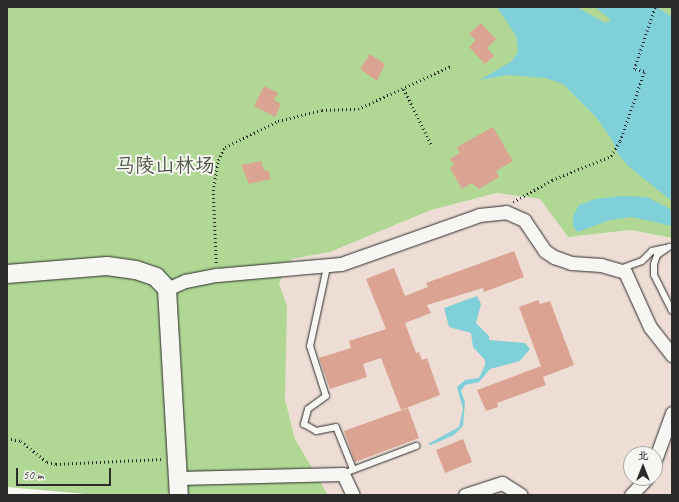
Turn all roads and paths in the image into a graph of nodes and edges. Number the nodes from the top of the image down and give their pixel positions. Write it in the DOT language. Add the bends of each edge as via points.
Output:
graph roads {
  1 [pos="655,7"];
  2 [pos="451,66"];
  3 [pos="404,89"];
  4 [pos="432,146"];
  5 [pos="493,213"];
  6 [pos="670,247"];
  7 [pos="327,267"];
  8 [pos="619,269"];
  9 [pos="7,274"];
  10 [pos="217,275"];
  11 [pos="167,289"];
  12 [pos="672,310"];
  13 [pos="672,355"];
  14 [pos="672,413"];
  15 [pos="7,438"];
  16 [pos="416,446"];
  17 [pos="660,446"];
  18 [pos="348,472"];
  19 [pos="178,481"];
  20 [pos="639,486"];
  21 [pos="353,495"];
  22 [pos="465,495"];
  23 [pos="521,495"];
  24 [pos="630,495"];
  1 -- 5 [label="path" via="634,68 644,72 620,142 611,156 552,180"];
  2 -- 3 [label="path"];
  3 -- 4 [label="path"];
  3 -- 10 [label="path" via="358,109 322,110 278,121 225,147 218,160 213,191"];
  5 -- 7 [label="street"];
  5 -- 8 [label="street" via="516,214 524,220 545,250 554,257 572,263"];
  6 -- 8 [label="lane" via="652,251 642,261"];
  6 -- 12 [label="lane" via="657,254 654,275"];
  7 -- 10 [label="street"];
  7 -- 18 [label="lane" via="310,346 326,396 308,409 304,424 316,431 336,427"];
  8 -- 13 [label="street" via="631,280 650,327"];
  9 -- 11 [label="street" via="107,266 136,270 156,277"];
  10 -- 11 [label="street" via="185,281"];
  11 -- 19 [label="street"];
  14 -- 17 [label="street"];
  15 -- 19 [label="path" via="21,441 47,462 56,464 162,458"];
  16 -- 18 [label="lane"];
  18 -- 19 [label="street"];
  18 -- 21 [label="street"];
  20 -- 24 [label="street"];
  22 -- 23 [label="street" via="502,483"];
}
